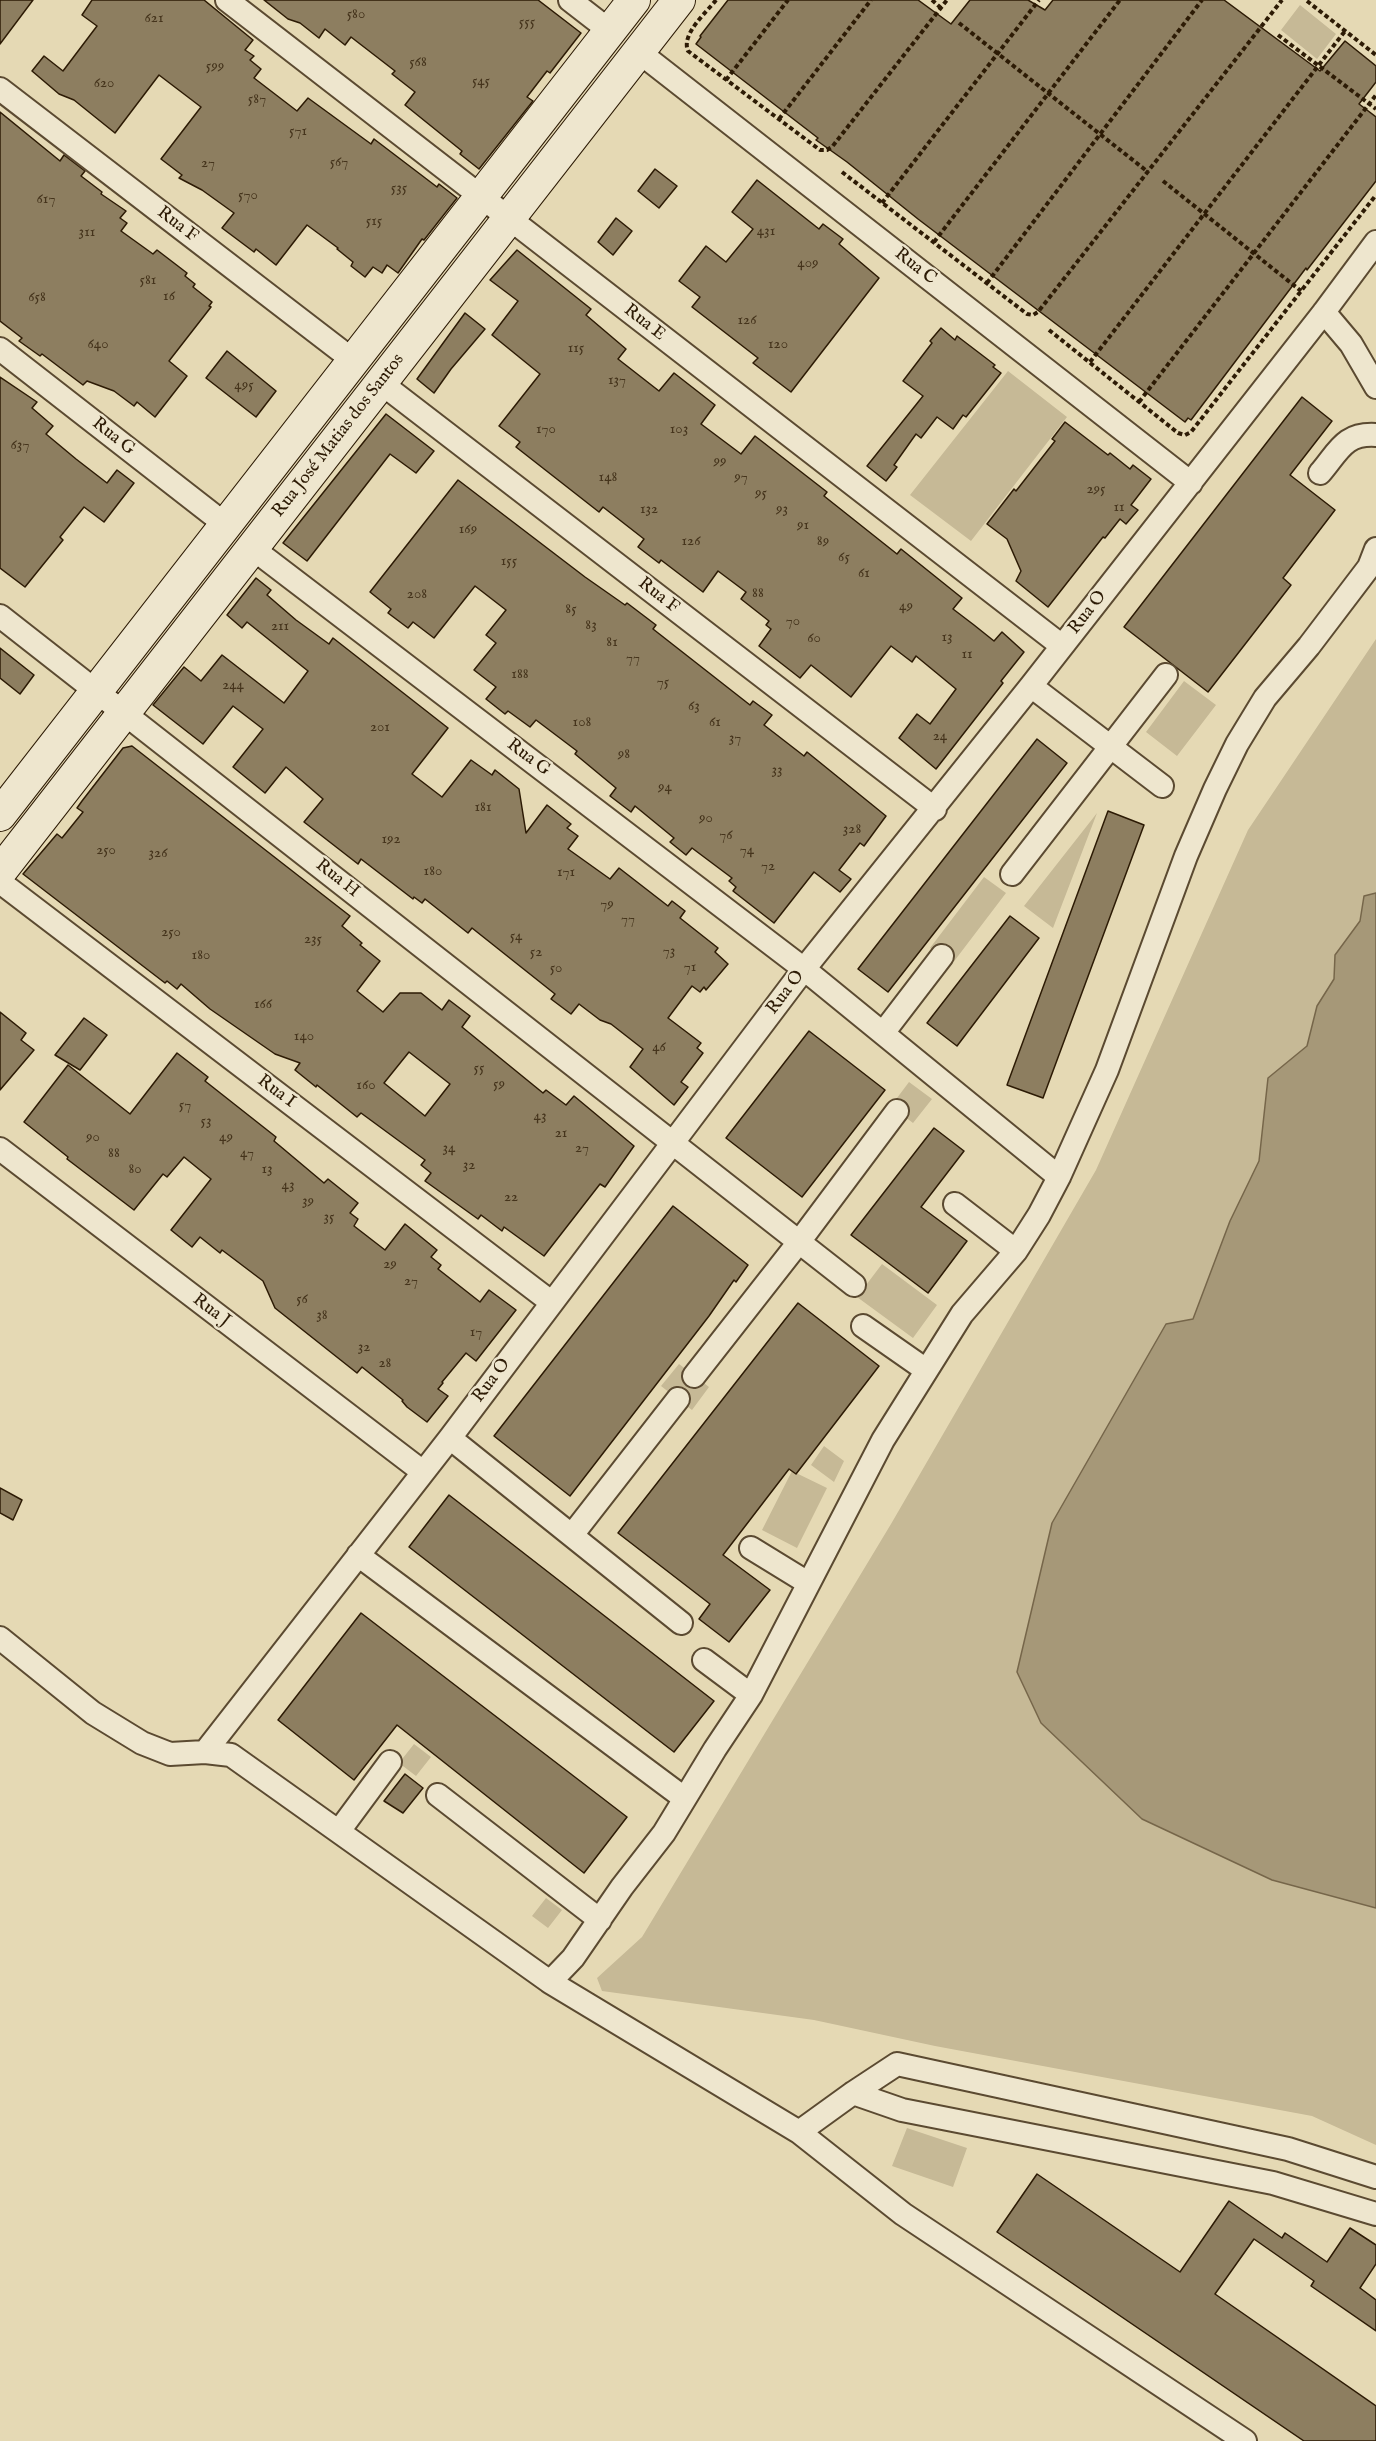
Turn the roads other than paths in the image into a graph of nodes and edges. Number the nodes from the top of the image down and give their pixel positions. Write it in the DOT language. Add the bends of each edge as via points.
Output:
graph roads {
  1 [pos="227,0"];
  2 [pos="570,0"];
  3 [pos="634,0"];
  4 [pos="679,0"];
  5 [pos="610,32"];
  6 [pos="639,52"];
  7 [pos="0,89"];
  8 [pos="481,198"];
  9 [pos="509,219"];
  10 [pos="1376,242"];
  11 [pos="1324,312"];
  12 [pos="0,349"];
  13 [pos="354,360"];
  14 [pos="381,383"];
  15 [pos="1376,387"];
  16 [pos="1376,435"];
  17 [pos="1320,474"];
  18 [pos="1191,483"];
  19 [pos="226,525"];
  20 [pos="252,548"];
  21 [pos="1376,549"];
  22 [pos="0,616"];
  23 [pos="1062,646"];
  24 [pos="1166,675"];
  25 [pos="1031,686"];
  26 [pos="97,691"];
  27 [pos="124,713"];
  28 [pos="1110,748"];
  29 [pos="1162,786"];
  30 [pos="934,809"];
  31 [pos="0,815"];
  32 [pos="0,872"];
  33 [pos="1012,874"];
  34 [pos="0,882"];
  35 [pos="942,956"];
  36 [pos="804,969"];
  37 [pos="883,1033"];
  38 [pos="897,1111"];
  39 [pos="674,1143"];
  40 [pos="0,1149"];
  41 [pos="1059,1178"];
  42 [pos="955,1204"];
  43 [pos="799,1242"];
  44 [pos="1016,1251"];
  45 [pos="854,1285"];
  46 [pos="551,1302"];
  47 [pos="863,1326"];
  48 [pos="926,1370"];
  49 [pos="693,1376"];
  50 [pos="678,1400"];
  51 [pos="450,1438"];
  52 [pos="423,1472"];
  53 [pos="572,1535"];
  54 [pos="751,1548"];
  55 [pos="358,1555"];
  56 [pos="808,1583"];
  57 [pos="681,1623"];
  58 [pos="0,1638"];
  59 [pos="704,1660"];
  60 [pos="751,1695"];
  61 [pos="205,1752"];
  62 [pos="390,1762"];
  63 [pos="438,1795"];
  64 [pos="684,1798"];
  65 [pos="339,1831"];
  66 [pos="600,1920"];
  67 [pos="550,1982"];
  68 [pos="853,2092"];
  69 [pos="799,2132"];
  70 [pos="1376,2177"];
  71 [pos="1376,2214"];
  72 [pos="1245,2441"];
  1 -- 8 [label="street, Rua E"];
  2 -- 5 [label="street"];
  3 -- 5 [label="main road, Rua José Matias dos Santos"];
  4 -- 6 [label="main road, Rua José Matias dos Santos"];
  5 -- 8 [label="main road, Rua José Matias dos Santos"];
  6 -- 9 [label="main road, Rua José Matias dos Santos"];
  6 -- 18 [label="street, Rua C"];
  7 -- 13 [label="street, Rua F"];
  8 -- 9 [label="street, Rua E"];
  8 -- 13 [label="main road, Rua José Matias dos Santos"];
  9 -- 14 [label="main road, Rua José Matias dos Santos"];
  9 -- 23 [label="street, Rua E"];
  10 -- 11 [label="street, Rua O"];
  11 -- 15 [label="street" via="1351,344"];
  11 -- 18 [label="street, Rua O"];
  12 -- 19 [label="street, Rua G"];
  13 -- 19 [label="main road, Rua José Matias dos Santos"];
  14 -- 20 [label="main road, Rua José Matias dos Santos"];
  14 -- 30 [label="street, Rua F"];
  16 -- 17 [label="street" via="1353,437"];
  18 -- 23 [label="street, Rua O"];
  19 -- 26 [label="main road, Rua José Matias dos Santos"];
  20 -- 27 [label="main road, Rua José Matias dos Santos"];
  20 -- 36 [label="street, Rua G"];
  21 -- 41 [label="street" via="1369,567 1265,698 1237,744 1186,856 1107,1070"];
  22 -- 26 [label="street, Rua H"];
  23 -- 25 [label="street, Rua O"];
  24 -- 28 [label="street"];
  25 -- 28 [label="street"];
  25 -- 30 [label="street, Rua O"];
  26 -- 27 [label="street, Rua H"];
  26 -- 31 [label="main road, Rua José Matias dos Santos"];
  27 -- 32 [label="main road, Rua José Matias dos Santos"];
  27 -- 39 [label="street, Rua H"];
  28 -- 29 [label="street"];
  28 -- 33 [label="street"];
  30 -- 36 [label="street, Rua O"];
  34 -- 46 [label="street, Rua I"];
  35 -- 37 [label="street"];
  36 -- 37 [label="street, Rua G"];
  36 -- 39 [label="street, Rua O"];
  37 -- 41 [label="street, Rua G"];
  38 -- 43 [label="street"];
  39 -- 43 [label="street, Rua H"];
  39 -- 46 [label="street, Rua O"];
  40 -- 52 [label="street, Rua J"];
  41 -- 44 [label="street"];
  42 -- 44 [label="street"];
  43 -- 45 [label="street, Rua H"];
  43 -- 49 [label="street"];
  44 -- 48 [label="street" via="962,1314"];
  46 -- 51 [label="street, Rua O"];
  47 -- 48 [label="street"];
  48 -- 56 [label="street" via="883,1440"];
  50 -- 53 [label="street"];
  51 -- 52 [label="street, Rua O"];
  51 -- 53 [label="street"];
  52 -- 55 [label="street, Rua O"];
  53 -- 57 [label="street"];
  54 -- 56 [label="street"];
  55 -- 61 [label="street, Rua O"];
  55 -- 64 [label="street"];
  56 -- 60 [label="street"];
  58 -- 61 [label="street" via="93,1713 142,1743 170,1754"];
  59 -- 60 [label="street"];
  60 -- 64 [label="street"];
  61 -- 65 [label="street" via="231,1755"];
  62 -- 65 [label="street"];
  63 -- 66 [label="street"];
  64 -- 66 [label="street" via="664,1833"];
  65 -- 67 [label="street"];
  66 -- 67 [label="street"];
  67 -- 69 [label="street"];
  68 -- 69 [label="street"];
  68 -- 70 [label="street" via="897,2064 1288,2149"];
  68 -- 71 [label="street" via="902,2110 1273,2184"];
  69 -- 72 [label="street" via="903,2214"];
}
